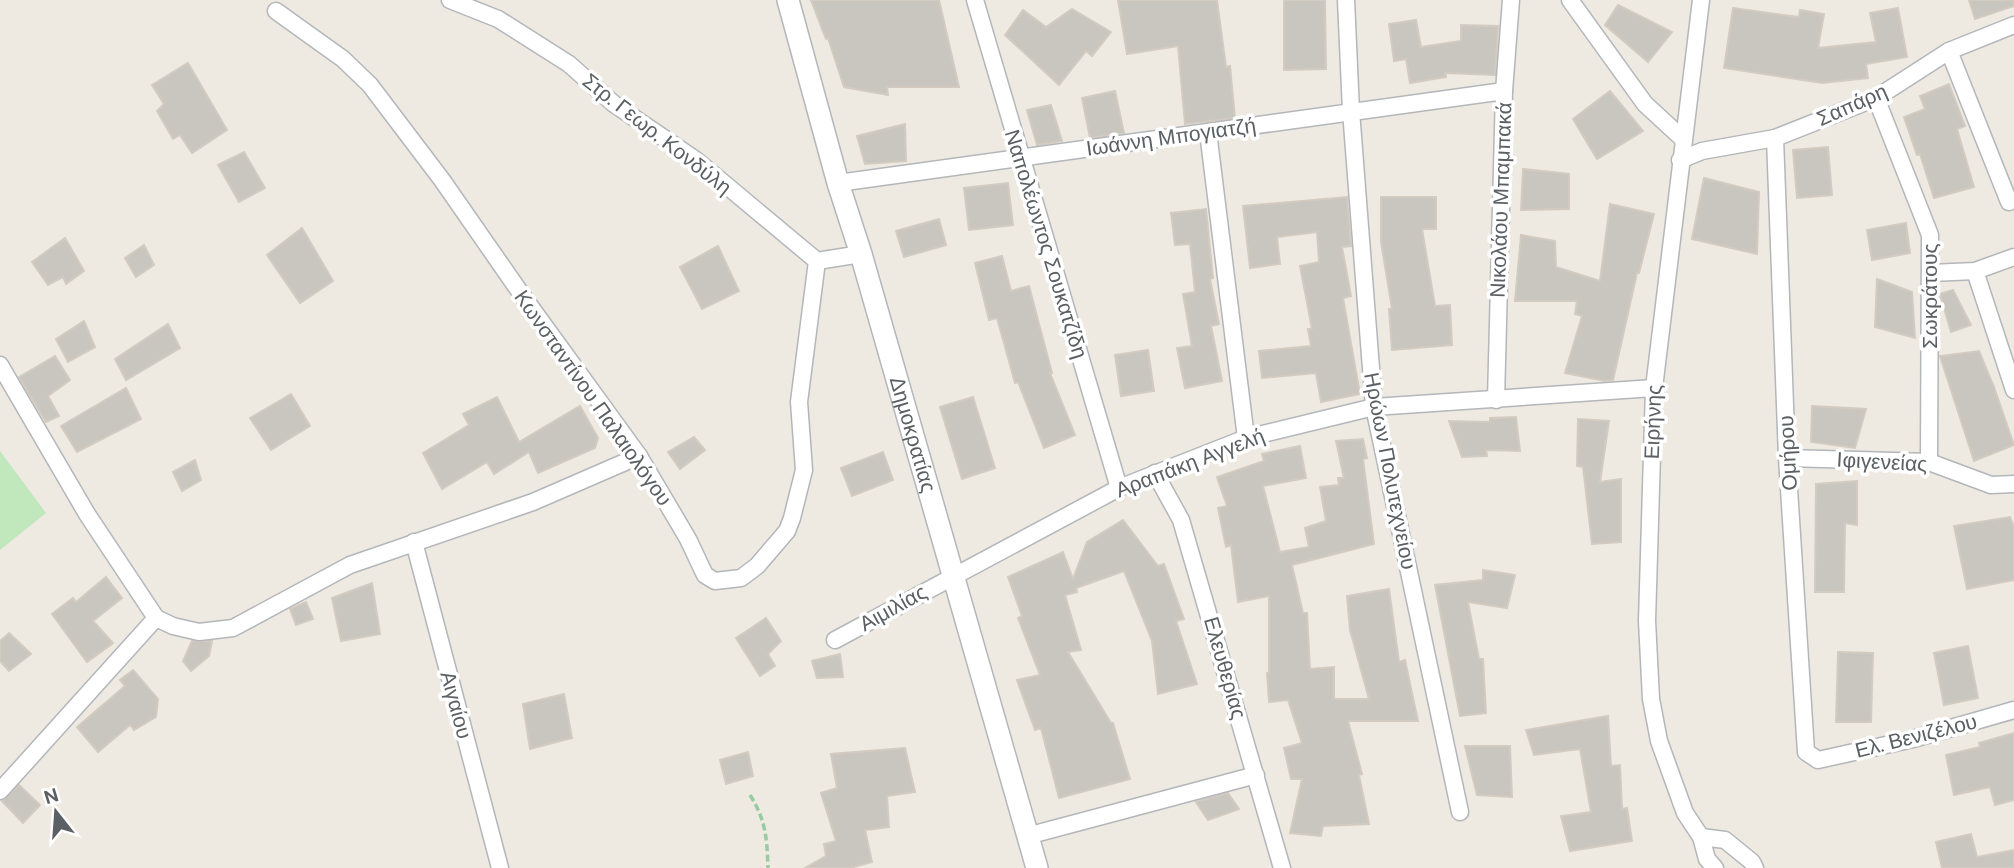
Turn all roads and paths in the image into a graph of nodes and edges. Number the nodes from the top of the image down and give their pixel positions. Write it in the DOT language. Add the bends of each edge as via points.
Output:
graph roads {
  1 [pos="450,0"];
  2 [pos="788,0"];
  3 [pos="975,0"];
  4 [pos="1346,0"];
  5 [pos="1511,0"];
  6 [pos="1570,0"];
  7 [pos="1701,0"];
  8 [pos="276,11"];
  9 [pos="2014,25"];
  10 [pos="1949,51"];
  11 [pos="1504,91"];
  12 [pos="1876,99"];
  13 [pos="1351,111"];
  14 [pos="1208,132"];
  15 [pos="1775,138"];
  16 [pos="1683,139"];
  17 [pos="1020,158"];
  18 [pos="1680,160"];
  19 [pos="838,183"];
  20 [pos="2009,202"];
  21 [pos="861,254"];
  22 [pos="2014,257"];
  23 [pos="817,261"];
  24 [pos="1975,271"];
  25 [pos="1931,273"];
  26 [pos="0,365"];
  27 [pos="1654,388"];
  28 [pos="2014,390"];
  29 [pos="1496,400"];
  30 [pos="1374,407"];
  31 [pos="1246,438"];
  32 [pos="639,457"];
  33 [pos="1787,458"];
  34 [pos="1929,462"];
  35 [pos="1155,473"];
  36 [pos="2014,484"];
  37 [pos="1119,488"];
  38 [pos="414,542"];
  39 [pos="952,575"];
  40 [pos="156,618"];
  41 [pos="835,640"];
  42 [pos="2014,710"];
  43 [pos="1818,760"];
  44 [pos="1256,775"];
  45 [pos="0,791"];
  46 [pos="750,795"];
  47 [pos="1460,812"];
  48 [pos="1027,836"];
  49 [pos="1701,837"];
  50 [pos="500,868"];
  51 [pos="768,868"];
  52 [pos="1037,868"];
  53 [pos="1282,868"];
  54 [pos="1715,868"];
  55 [pos="1755,868"];
  1 -- 23 [label="street, Στρ. Γεωρ. Κονδύλη" via="498,19 569,64 614,104 696,160"];
  2 -- 19 [label="street, Δημοκρατίας"];
  3 -- 17 [label="street, Ναπολέωντος Σουκατζίδη"];
  4 -- 13 [label="street, Ηρώων Πολυτεχνείου"];
  5 -- 11 [label="street, Νικολάου Μπαμπακά"];
  6 -- 16 [label="street" via="1645,104"];
  7 -- 16 [label="street, Ειρήνης"];
  8 -- 32 [label="street, Κωνσταντίνου Παλαιολόγου" via="343,59 370,85"];
  9 -- 10 [label="street, Σαπάρη"];
  10 -- 12 [label="street, Σαπάρη"];
  10 -- 20 [label="street"];
  11 -- 13 [label="street, Ιωάννη Μπογιατζή"];
  11 -- 29 [label="street, Νικολάου Μπαμπακά"];
  12 -- 15 [label="street, Σαπάρη"];
  12 -- 25 [label="street, Σωκράτους" via="1930,232"];
  13 -- 14 [label="street, Ιωάννη Μπογιατζή"];
  13 -- 30 [label="street, Ηρώων Πολυτεχνείου"];
  14 -- 17 [label="street, Ιωάννη Μπογιατζή"];
  14 -- 31 [label="street"];
  15 -- 18 [label="street, Σαπάρη" via="1702,151"];
  15 -- 33 [label="street, Ομήρου"];
  16 -- 18 [label="street, Ειρήνης"];
  17 -- 19 [label="street, Ιωάννη Μπογιατζή"];
  17 -- 37 [label="street, Ναπολέωντος Σουκατζίδη"];
  18 -- 27 [label="street, Ειρήνης"];
  19 -- 21 [label="street, Δημοκρατίας"];
  21 -- 23 [label="street"];
  21 -- 39 [label="street, Δημοκρατίας"];
  22 -- 24 [label="street"];
  23 -- 32 [label="street, Κωνσταντίνου Παλαιολόγου" via="799,402 802,479 786,531 757,566 741,578 715,581 705,575"];
  24 -- 25 [label="street"];
  24 -- 28 [label="street"];
  25 -- 34 [label="street, Σωκράτους"];
  26 -- 40 [label="street" via="87,514"];
  27 -- 29 [label="street, Αραπάκη Αγγελή"];
  27 -- 49 [label="street, Ειρήνης" via="1647,621 1651,699 1672,783"];
  29 -- 30 [label="street, Αραπάκη Αγγελή"];
  30 -- 31 [label="street, Αραπάκη Αγγελή"];
  30 -- 47 [label="street, Ηρώων Πολυτεχνείου"];
  31 -- 35 [label="street, Αραπάκη Αγγελή"];
  32 -- 38 [label="street" via="533,502"];
  33 -- 34 [label="street, Ιφιγενείας"];
  33 -- 43 [label="street, Ομήρου" via="1806,752"];
  34 -- 36 [label="street, Ιφιγενείας" via="1991,485"];
  35 -- 37 [label="street, Αραπάκη Αγγελή"];
  35 -- 44 [label="street, Ελευθερίας" via="1181,520"];
  37 -- 39 [label="street, Αραπάκη Αγγελή"];
  38 -- 40 [label="street" via="350,565 233,628 199,632"];
  38 -- 50 [label="street, Αιγαίου"];
  39 -- 41 [label="street, Αιμιλίας"];
  39 -- 48 [label="street, Δημοκρατίας"];
  40 -- 45 [label="street"];
  42 -- 43 [label="street, Ελ. Βενιζέλου"];
  44 -- 48 [label="street"];
  44 -- 53 [label="street, Ελευθερίας"];
  46 -- 51 [label="path" via="762,814"];
  48 -- 52 [label="street, Δημοκρατίας"];
  49 -- 54 [label="street, Ειρήνης" via="1707,859"];
  49 -- 55 [label="street" via="1725,840"];
}
